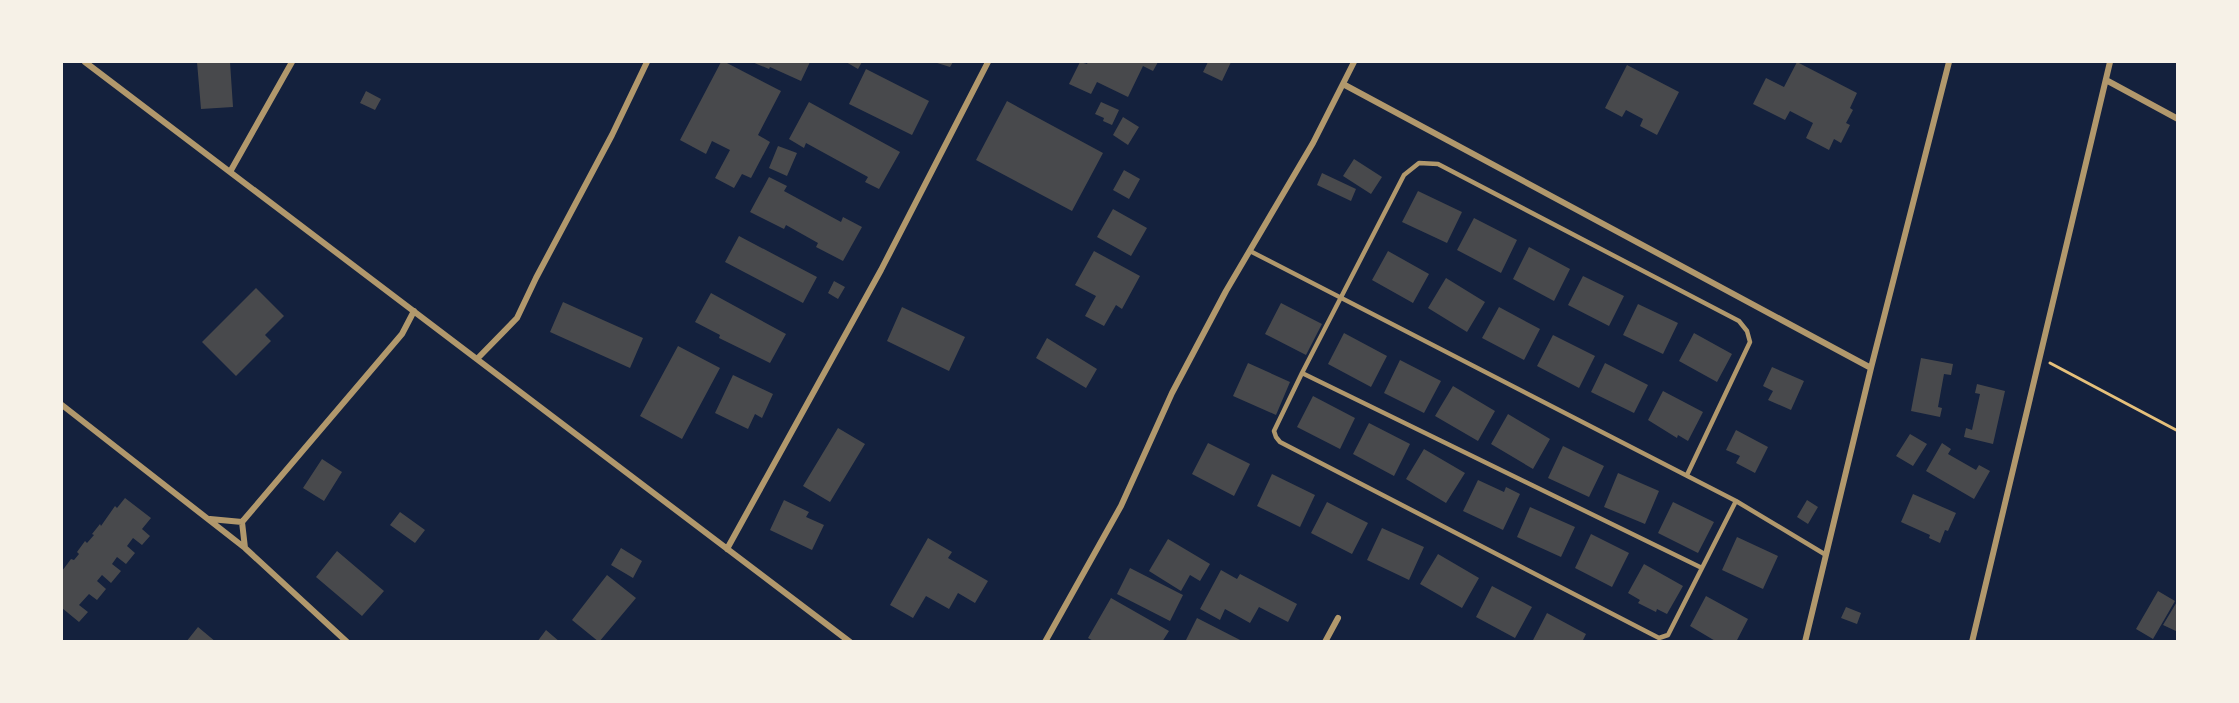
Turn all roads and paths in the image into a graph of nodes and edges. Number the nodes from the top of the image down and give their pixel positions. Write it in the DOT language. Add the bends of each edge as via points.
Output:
graph roads {
  1 [pos="85,62"];
  2 [pos="292,62"];
  3 [pos="647,62"];
  4 [pos="988,62"];
  5 [pos="1354,62"];
  6 [pos="1949,62"];
  7 [pos="2110,62"];
  8 [pos="2106,80"];
  9 [pos="1343,84"];
  10 [pos="2178,119"];
  11 [pos="230,172"];
  12 [pos="1250,251"];
  13 [pos="1341,298"];
  14 [pos="414,311"];
  15 [pos="2041,358"];
  16 [pos="477,359"];
  17 [pos="1870,368"];
  18 [pos="1302,374"];
  19 [pos="62,405"];
  20 [pos="2178,431"];
  21 [pos="1687,476"];
  22 [pos="1736,501"];
  23 [pos="208,519"];
  24 [pos="242,522"];
  25 [pos="245,548"];
  26 [pos="727,549"];
  27 [pos="1826,555"];
  28 [pos="1702,568"];
  29 [pos="1338,618"];
  30 [pos="347,642"];
  31 [pos="850,642"];
  32 [pos="1045,642"];
  33 [pos="1325,642"];
  34 [pos="1805,642"];
  35 [pos="1972,642"];
  1 -- 11 [label="street"];
  2 -- 11 [label="street"];
  3 -- 16 [label="street" via="517,318"];
  4 -- 26 [label="street" via="881,270"];
  5 -- 9 [label="street"];
  6 -- 17 [label="street"];
  7 -- 8 [label="street"];
  8 -- 10 [label="street"];
  8 -- 15 [label="street"];
  9 -- 12 [label="street"];
  9 -- 17 [label="street"];
  11 -- 14 [label="street"];
  12 -- 13 [label="lane"];
  12 -- 32 [label="street" via="1172,393 1121,506"];
  13 -- 18 [label="lane"];
  13 -- 21 [label="lane"];
  13 -- 21 [label="lane" via="1404,175 1419,163 1438,164 1739,321 1747,331 1750,342"];
  14 -- 16 [label="street"];
  14 -- 24 [label="street" via="402,334"];
  15 -- 20 [label="path"];
  15 -- 35 [label="street"];
  16 -- 26 [label="street"];
  17 -- 27 [label="street"];
  18 -- 28 [label="lane"];
  18 -- 28 [label="lane" via="1274,431 1280,442 1653,635 1668,635"];
  19 -- 23 [label="street"];
  21 -- 22 [label="lane"];
  22 -- 27 [label="lane"];
  22 -- 28 [label="lane"];
  23 -- 24 [label="street"];
  23 -- 25 [label="street"];
  24 -- 25 [label="street"];
  25 -- 30 [label="street"];
  26 -- 31 [label="street"];
  27 -- 34 [label="street"];
  29 -- 33 [label="street"];
}
